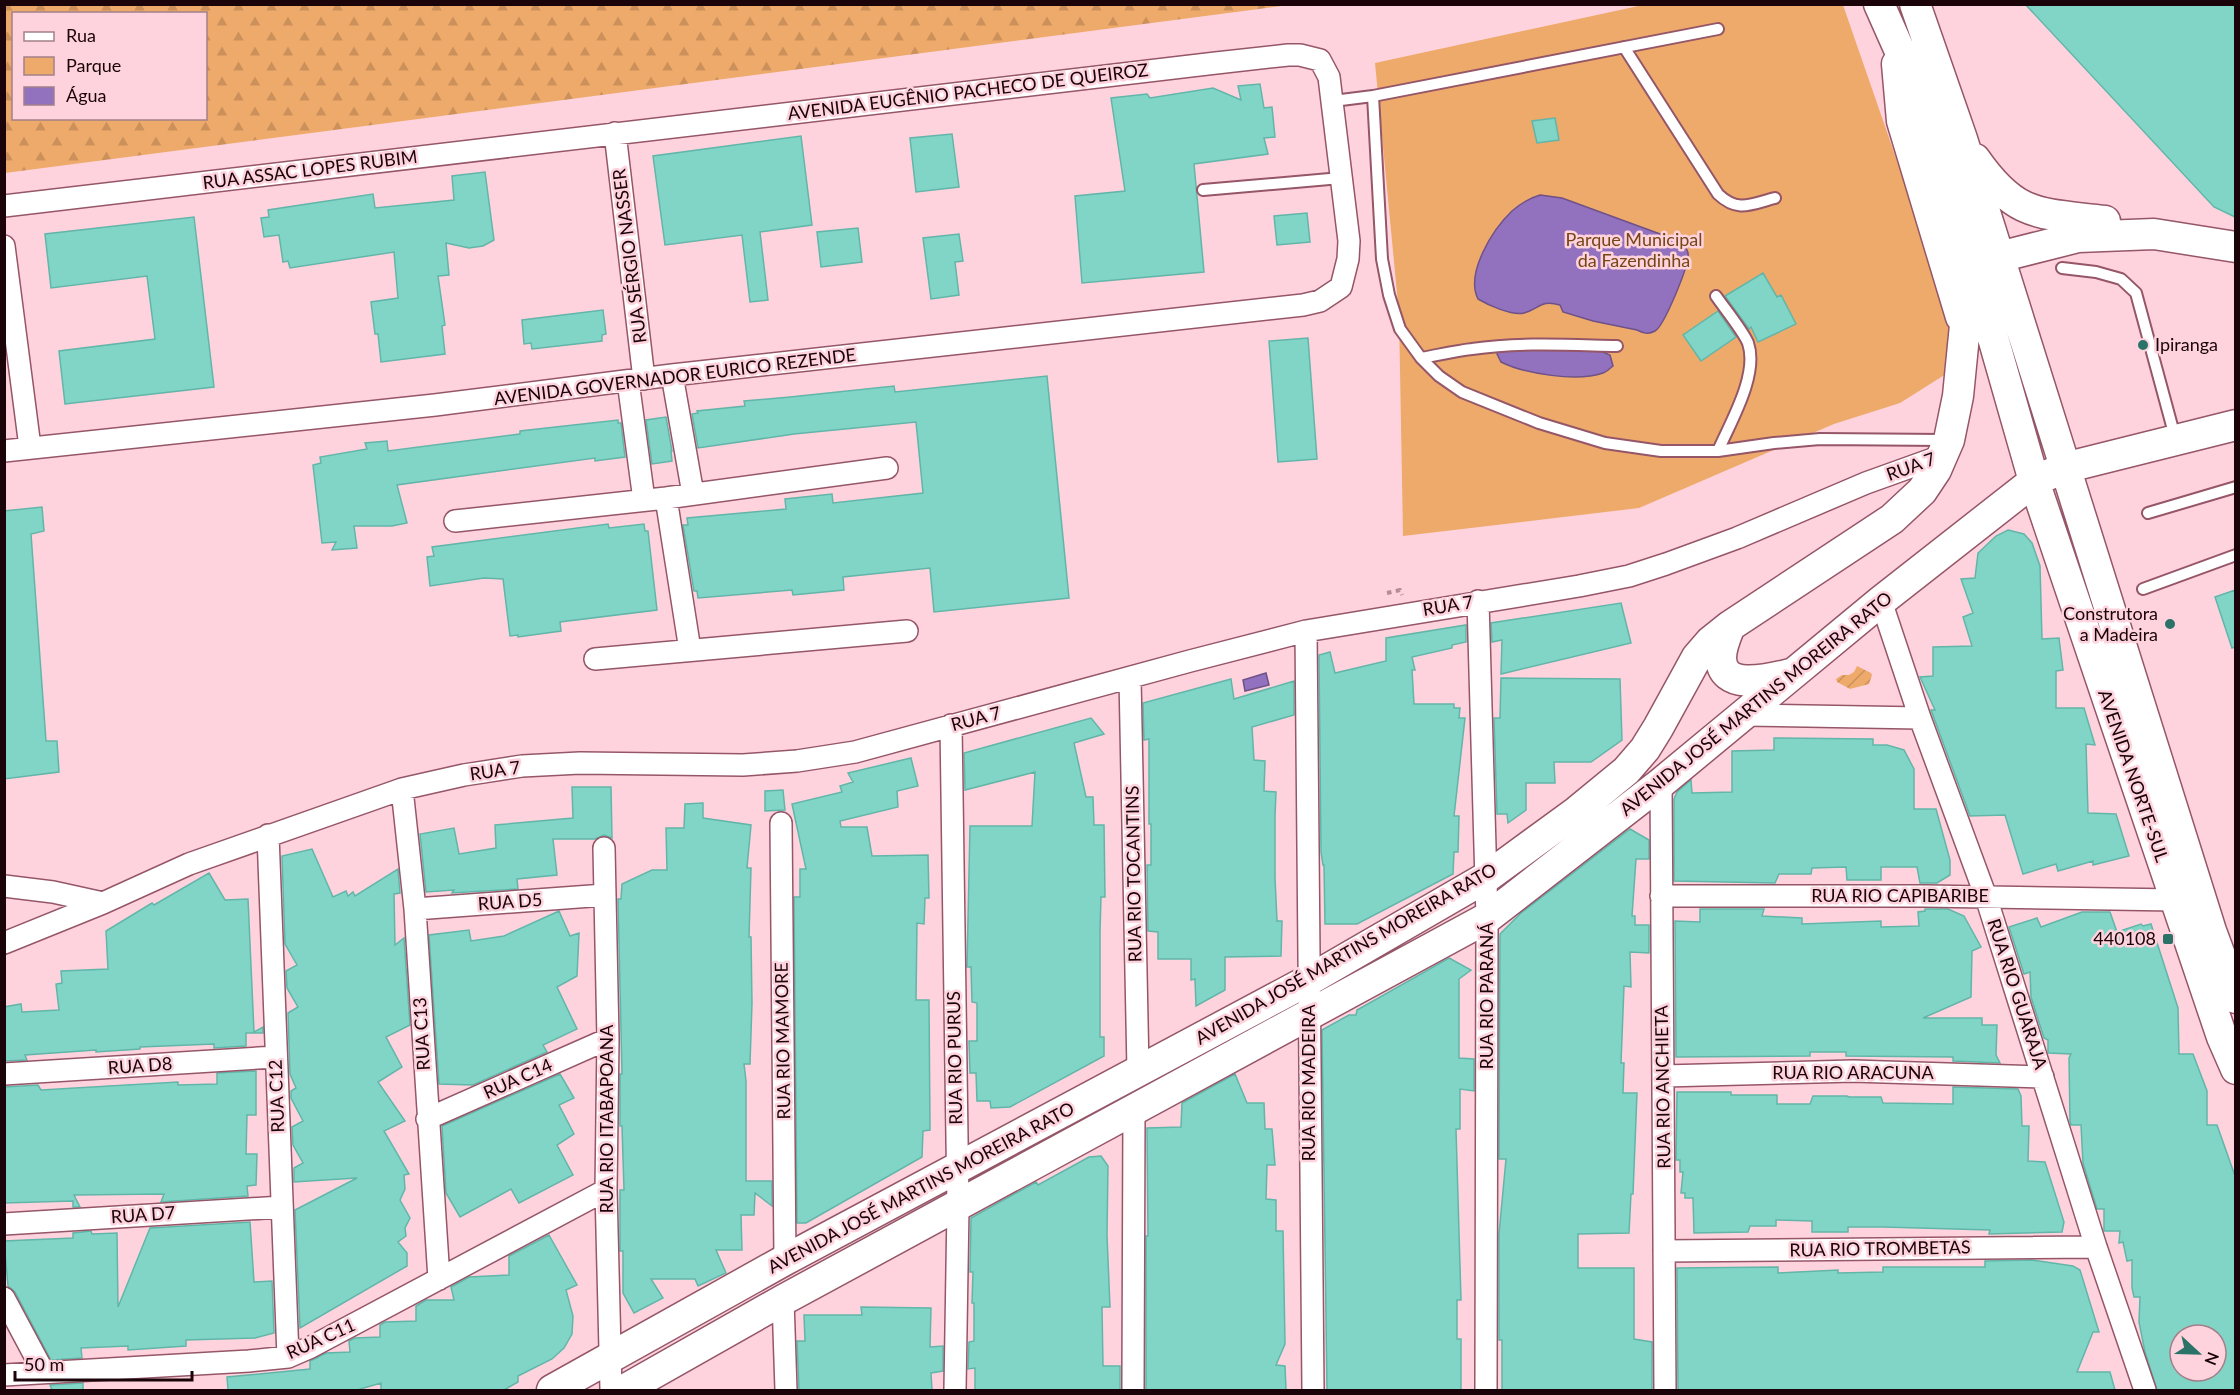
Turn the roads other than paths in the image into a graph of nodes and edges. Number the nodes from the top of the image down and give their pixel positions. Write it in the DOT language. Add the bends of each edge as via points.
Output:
graph roads {
  1 [pos="1879,4"];
  2 [pos="1915,4"];
  3 [pos="1718,29"];
  4 [pos="1895,40"];
  5 [pos="1624,47"];
  6 [pos="1373,96"];
  7 [pos="1333,101"];
  8 [pos="615,133"];
  9 [pos="1962,139"];
  10 [pos="1341,178"];
  11 [pos="1203,190"];
  12 [pos="1774,198"];
  13 [pos="4,206"];
  14 [pos="2154,234"];
  15 [pos="2192,240"];
  16 [pos="4,246"];
  17 [pos="2235,247"];
  18 [pos="1999,256"];
  19 [pos="2062,268"];
  20 [pos="2235,268"];
  21 [pos="1973,272"];
  22 [pos="1716,296"];
  23 [pos="1965,331"];
  24 [pos="1617,346"];
  25 [pos="1421,358"];
  26 [pos="672,375"];
  27 [pos="636,380"];
  28 [pos="2235,425"];
  29 [pos="2176,440"];
  30 [pos="30,447"];
  31 [pos="1947,447"];
  32 [pos="4,451"];
  33 [pos="1718,451"];
  34 [pos="887,468"];
  35 [pos="2064,468"];
  36 [pos="2034,481"];
  37 [pos="2235,487"];
  38 [pos="693,494"];
  39 [pos="666,498"];
  40 [pos="644,500"];
  41 [pos="2148,513"];
  42 [pos="455,521"];
  43 [pos="2235,555"];
  44 [pos="2143,589"];
  45 [pos="1881,601"];
  46 [pos="1478,602"];
  47 [pos="1730,626"];
  48 [pos="907,631"];
  49 [pos="1306,631"];
  50 [pos="690,650"];
  51 [pos="595,660"];
  52 [pos="1792,674"];
  53 [pos="1130,678"];
  54 [pos="1744,716"];
  55 [pos="1920,718"];
  56 [pos="951,725"];
  57 [pos="1661,783"];
  58 [pos="402,789"];
  59 [pos="781,823"];
  60 [pos="268,835"];
  61 [pos="604,848"];
  62 [pos="1487,877"];
  63 [pos="4,886"];
  64 [pos="605,895"];
  65 [pos="1661,896"];
  66 [pos="1986,897"];
  67 [pos="2175,900"];
  68 [pos="103,903"];
  69 [pos="415,909"];
  70 [pos="1487,918"];
  71 [pos="4,943"];
  72 [pos="1309,980"];
  73 [pos="2235,998"];
  74 [pos="1308,1014"];
  75 [pos="608,1039"];
  76 [pos="275,1057"];
  77 [pos="2235,1069"];
  78 [pos="1138,1070"];
  79 [pos="4,1074"];
  80 [pos="1664,1076"];
  81 [pos="2043,1077"];
  82 [pos="1134,1110"];
  83 [pos="427,1119"];
  84 [pos="956,1170"];
  85 [pos="606,1190"];
  86 [pos="281,1207"];
  87 [pos="958,1207"];
  88 [pos="4,1224"];
  89 [pos="2096,1247"];
  90 [pos="1664,1251"];
  91 [pos="785,1260"];
  92 [pos="439,1279"];
  93 [pos="4,1298"];
  94 [pos="783,1300"];
  95 [pos="288,1357"];
  96 [pos="611,1359"];
  97 [pos="43,1371"];
  98 [pos="4,1375"];
  99 [pos="552,1390"];
  100 [pos="610,1390"];
  101 [pos="624,1390"];
  102 [pos="786,1390"];
  103 [pos="955,1390"];
  104 [pos="1134,1390"];
  105 [pos="1312,1390"];
  106 [pos="1486,1390"];
  107 [pos="1665,1390"];
  108 [pos="2145,1390"];
  1 -- 4 [label="street, AVENIDA NORTE-SUL"];
  2 -- 9 [label="street"];
  3 -- 5 [label="lane"];
  4 -- 21 [label="street, AVENIDA NORTE-SUL" via="1931,121"];
  4 -- 23 [label="street" via="1902,121"];
  5 -- 6 [label="lane"];
  5 -- 12 [label="lane" via="1718,194 1736,206"];
  6 -- 7 [label="lane"];
  6 -- 25 [label="lane" via="1383,260 1389,295 1400,329"];
  7 -- 8 [label="street, AVENIDA EUGÊNIO PACHECO DE QUEIROZ" via="1329,77 1320,60 1288,55"];
  7 -- 10 [label="street"];
  8 -- 13 [label="street, RUA ASSAC LOPES RUBIM"];
  8 -- 27 [label="street, RUA SÉRGIO NASSER"];
  9 -- 14 [label="street" via="1995,186 2023,206 2056,217 2123,224"];
  9 -- 18 [label="street, AVENIDA NORTE-SUL"];
  10 -- 11 [label="lane"];
  10 -- 26 [label="street, AVENIDA GOVERNADOR EURICO REZENDE" via="1349,241 1346,267 1341,287 1320,301"];
  14 -- 15 [label="street"];
  14 -- 18 [label="street" via="2078,237"];
  15 -- 17 [label="street"];
  15 -- 20 [label="street"];
  16 -- 30 [label="street"];
  18 -- 21 [label="street"];
  18 -- 35 [label="street, AVENIDA NORTE-SUL"];
  19 -- 29 [label="lane" via="2121,279 2136,293"];
  21 -- 23 [label="street, AVENIDA JOSÉ MARTINS MOREIRA RATO"];
  21 -- 36 [label="street, AVENIDA NORTE-SUL"];
  22 -- 33 [label="lane" via="1747,340 1750,359 1748,380"];
  23 -- 31 [label="street, AVENIDA JOSÉ MARTINS MOREIRA RATO" via="1958,396"];
  24 -- 25 [label="lane" via="1514,345"];
  25 -- 33 [label="lane" via="1462,392 1539,423 1605,443 1661,451"];
  26 -- 27 [label="street, AVENIDA GOVERNADOR EURICO REZENDE"];
  26 -- 38 [label="street"];
  27 -- 30 [label="street, AVENIDA GOVERNADOR EURICO REZENDE" via="423,407"];
  27 -- 40 [label="street, RUA SÉRGIO NASSER"];
  28 -- 29 [label="street, AVENIDA JOSÉ MARTINS MOREIRA RATO"];
  29 -- 35 [label="street, AVENIDA JOSÉ MARTINS MOREIRA RATO"];
  30 -- 32 [label="street, AVENIDA GOVERNADOR EURICO REZENDE"];
  31 -- 33 [label="lane" via="1900,438 1820,439"];
  31 -- 46 [label="street, RUA 7" via="1737,538 1666,564 1629,576"];
  31 -- 47 [label="street, AVENIDA JOSÉ MARTINS MOREIRA RATO" via="1922,491 1892,519"];
  34 -- 38 [label="street"];
  35 -- 36 [label="street, AVENIDA JOSÉ MARTINS MOREIRA RATO"];
  35 -- 73 [label="street, AVENIDA NORTE-SUL"];
  36 -- 45 [label="street, AVENIDA JOSÉ MARTINS MOREIRA RATO"];
  36 -- 67 [label="street, AVENIDA NORTE-SUL"];
  37 -- 41 [label="lane"];
  38 -- 39 [label="street"];
  39 -- 40 [label="street"];
  39 -- 50 [label="street"];
  40 -- 42 [label="street"];
  43 -- 44 [label="lane"];
  45 -- 52 [label="street, AVENIDA JOSÉ MARTINS MOREIRA RATO"];
  45 -- 55 [label="street, RUA RIO GUARAJA"];
  46 -- 49 [label="street, RUA 7"];
  46 -- 62 [label="street, RUA RIO PARANÁ"];
  47 -- 52 [label="street" via="1721,658 1730,675 1758,681"];
  47 -- 62 [label="street, AVENIDA JOSÉ MARTINS MOREIRA RATO" via="1697,657 1654,735 1626,771"];
  48 -- 50 [label="street"];
  49 -- 53 [label="street, RUA 7"];
  49 -- 72 [label="street, RUA RIO MADEIRA"];
  50 -- 51 [label="street"];
  52 -- 54 [label="street, AVENIDA JOSÉ MARTINS MOREIRA RATO"];
  53 -- 56 [label="street, RUA 7"];
  53 -- 78 [label="street, RUA RIO TOCANTINS"];
  54 -- 55 [label="street"];
  54 -- 57 [label="street, AVENIDA JOSÉ MARTINS MOREIRA RATO"];
  55 -- 66 [label="street, RUA RIO GUARAJA"];
  56 -- 58 [label="street, RUA 7" via="855,752 797,761 743,765 522,766"];
  56 -- 84 [label="street, RUA RIO PURUS"];
  57 -- 65 [label="street, RUA RIO ANCHIETA"];
  57 -- 70 [label="street, AVENIDA JOSÉ MARTINS MOREIRA RATO"];
  58 -- 60 [label="street, RUA 7"];
  58 -- 69 [label="street, RUA C13"];
  59 -- 91 [label="street, RUA RIO MAMORE"];
  60 -- 68 [label="street, RUA 7" via="189,864"];
  60 -- 76 [label="street, RUA C12"];
  61 -- 64 [label="street, RUA RIO ITABAPOANA"];
  62 -- 70 [label="street, RUA RIO PARANÁ"];
  62 -- 72 [label="street, AVENIDA JOSÉ MARTINS MOREIRA RATO"];
  63 -- 68 [label="street"];
  64 -- 69 [label="street, RUA D5"];
  64 -- 75 [label="street, RUA RIO ITABAPOANA"];
  65 -- 66 [label="street, RUA RIO CAPIBARIBE"];
  65 -- 80 [label="street, RUA RIO ANCHIETA"];
  66 -- 67 [label="street, RUA RIO CAPIBARIBE"];
  66 -- 81 [label="street, RUA RIO GUARAJA"];
  67 -- 77 [label="street, AVENIDA NORTE-SUL"];
  68 -- 71 [label="street, RUA 7"];
  69 -- 83 [label="street, RUA C13"];
  70 -- 74 [label="street, AVENIDA JOSÉ MARTINS MOREIRA RATO"];
  70 -- 106 [label="street, RUA RIO PARANÁ"];
  72 -- 74 [label="street, RUA RIO MADEIRA"];
  72 -- 78 [label="street, AVENIDA JOSÉ MARTINS MOREIRA RATO"];
  74 -- 82 [label="street, AVENIDA JOSÉ MARTINS MOREIRA RATO"];
  74 -- 105 [label="street, RUA RIO MADEIRA"];
  75 -- 83 [label="street, RUA C14"];
  75 -- 85 [label="street, RUA RIO ITABAPOANA"];
  76 -- 79 [label="street, RUA D8"];
  76 -- 86 [label="street, RUA C12"];
  78 -- 84 [label="street, AVENIDA JOSÉ MARTINS MOREIRA RATO"];
  80 -- 81 [label="street, RUA RIO ARACUNA" via="1853,1071"];
  80 -- 90 [label="street, RUA RIO ANCHIETA"];
  81 -- 89 [label="street, RUA RIO GUARAJA"];
  82 -- 87 [label="street, AVENIDA JOSÉ MARTINS MOREIRA RATO"];
  82 -- 104 [label="street"];
  83 -- 92 [label="street, RUA C13"];
  84 -- 87 [label="street, RUA RIO PURUS"];
  84 -- 91 [label="street, AVENIDA JOSÉ MARTINS MOREIRA RATO"];
  85 -- 92 [label="street, RUA C11"];
  85 -- 96 [label="street, RUA RIO ITABAPOANA"];
  86 -- 88 [label="street, RUA D7"];
  86 -- 95 [label="street, RUA C12"];
  87 -- 94 [label="street, AVENIDA JOSÉ MARTINS MOREIRA RATO"];
  87 -- 103 [label="street, RUA RIO PURUS"];
  89 -- 90 [label="street, RUA RIO TROMBETAS"];
  89 -- 108 [label="street, RUA RIO GUARAJA"];
  90 -- 107 [label="street, RUA RIO ANCHIETA"];
  91 -- 96 [label="street, AVENIDA JOSÉ MARTINS MOREIRA RATO"];
  92 -- 95 [label="street, RUA C11"];
  93 -- 97 [label="street"];
  94 -- 101 [label="street, AVENIDA JOSÉ MARTINS MOREIRA RATO"];
  94 -- 102 [label="street"];
  95 -- 97 [label="street, RUA C11"];
  96 -- 99 [label="street, AVENIDA JOSÉ MARTINS MOREIRA RATO"];
  96 -- 100 [label="street, RUA RIO ITABAPOANA"];
  97 -- 98 [label="street, RUA C11"];
}
